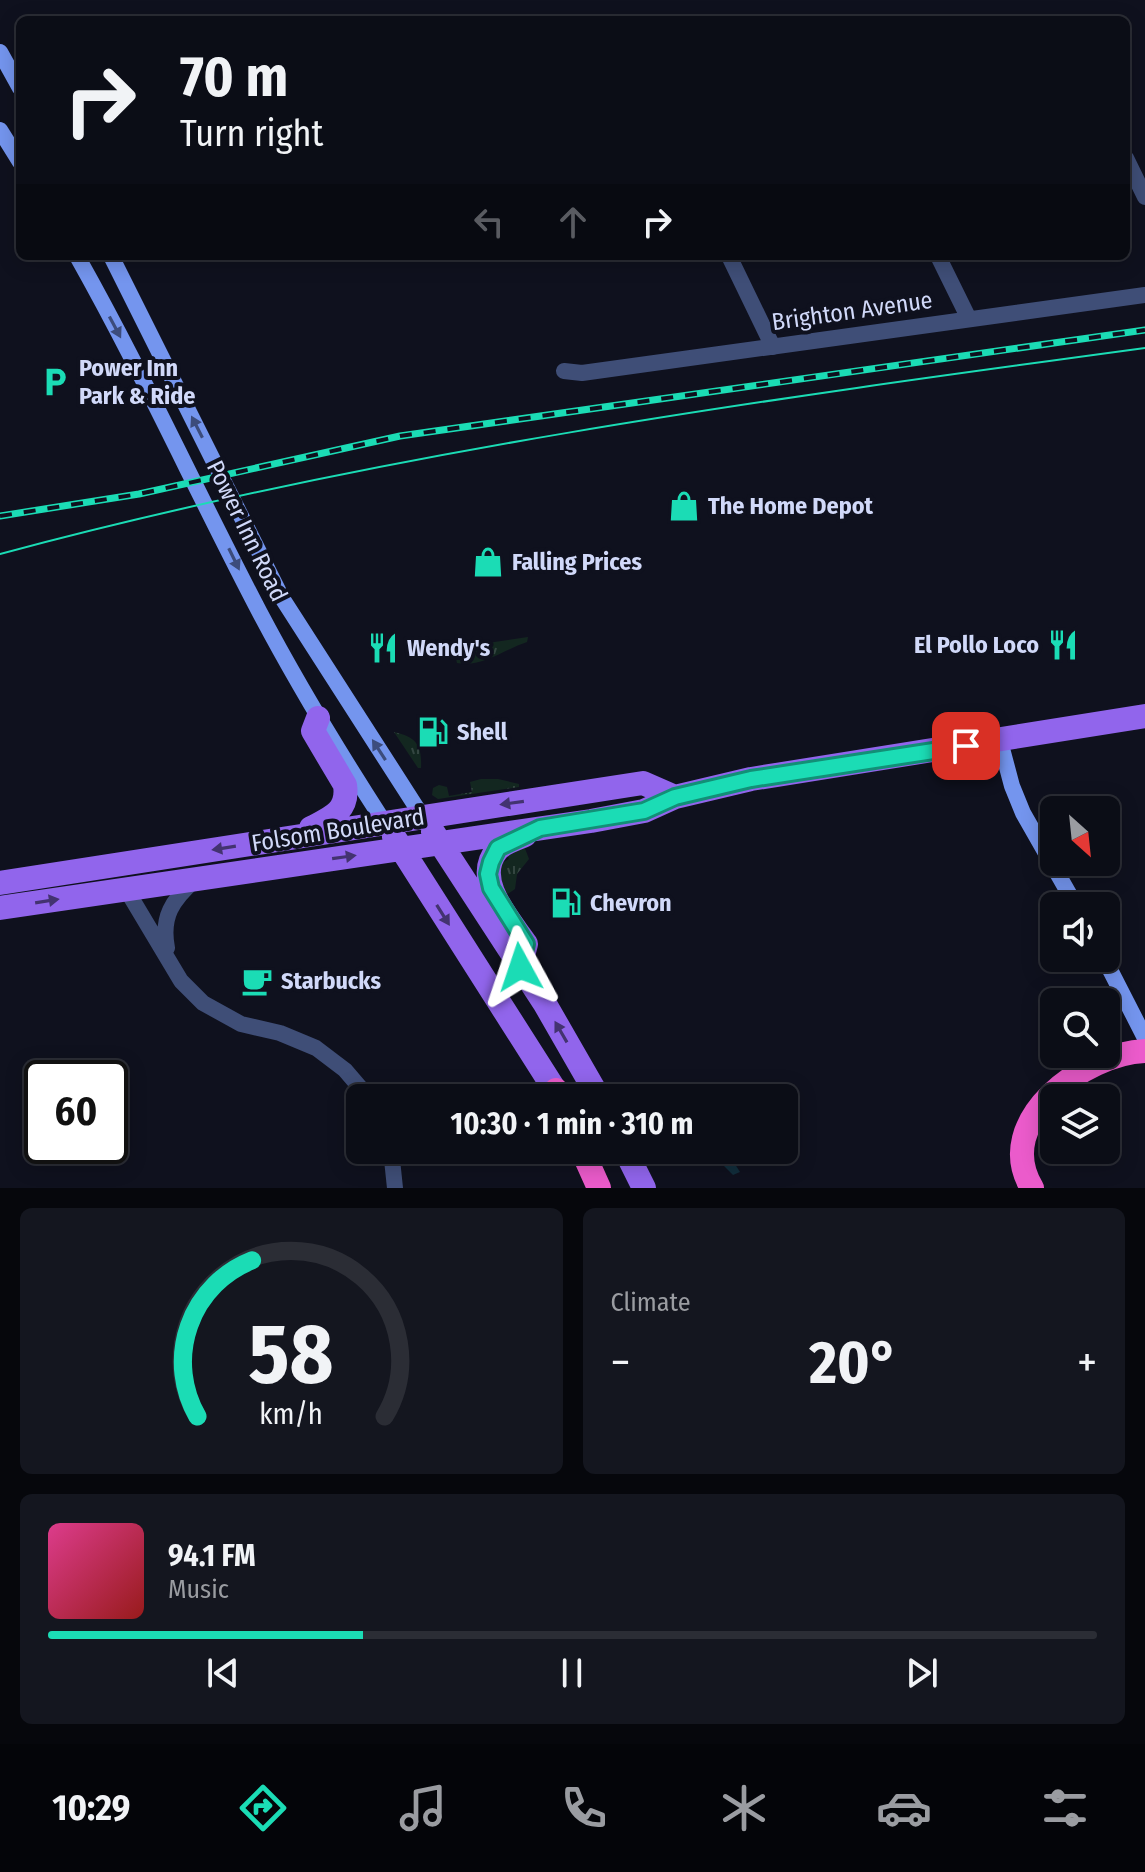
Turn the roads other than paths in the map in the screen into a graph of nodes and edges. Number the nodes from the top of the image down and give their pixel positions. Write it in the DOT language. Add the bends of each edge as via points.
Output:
graph roads {
  1 [pos="0,52"];
  2 [pos="16,81"];
  3 [pos="0,130"];
  4 [pos="16,156"];
  5 [pos="1130,166"];
  6 [pos="1145,197"];
  7 [pos="79,260"];
  8 [pos="113,260"];
  9 [pos="731,260"];
  10 [pos="940,260"];
  11 [pos="1145,295"];
  12 [pos="969,319"];
  13 [pos="773,347"];
  14 [pos="564,371"];
  15 [pos="1145,716"];
  16 [pos="318,718"];
  17 [pos="1000,741"];
  18 [pos="675,797"];
  19 [pos="422,816"];
  20 [pos="384,822"];
  21 [pos="540,828"];
  22 [pos="293,837"];
  23 [pos="440,843"];
  24 [pos="401,849"];
  25 [pos="196,879"];
  26 [pos="0,883"];
  27 [pos="126,889"];
  28 [pos="1068,892"];
  29 [pos="0,908"];
  30 [pos="170,966"];
  31 [pos="520,967"];
  32 [pos="1112,972"];
  33 [pos="1140,1023"];
  34 [pos="1145,1038"];
  35 [pos="1145,1051"];
  36 [pos="357,1084"];
  37 [pos="551,1084"];
  38 [pos="591,1084"];
  39 [pos="392,1164"];
  40 [pos="588,1164"];
  41 [pos="597,1164"];
  42 [pos="632,1164"];
  43 [pos="395,1188"];
  44 [pos="599,1188"];
  45 [pos="610,1188"];
  46 [pos="644,1188"];
  47 [pos="1032,1188"];
  1 -- 2 [label="main road"];
  3 -- 4 [label="main road"];
  5 -- 6 [label="street"];
  7 -- 16 [label="main road, Power Inn Road, one-way"];
  19 -- 8 [label="main road, Power Inn Road, one-way" via="282,598"];
  9 -- 13 [label="street"];
  10 -- 12 [label="street"];
  11 -- 12 [label="street, Brighton Avenue"];
  12 -- 13 [label="street, Brighton Avenue"];
  13 -- 14 [label="street, Brighton Avenue" via="582,373"];
  15 -- 17 [label="main road, Folsom Boulevard"];
  16 -- 20 [label="main road, Power Inn Road"];
  16 -- 22 [label="main road" via="313,731 345,785 345,800 338,814"];
  17 -- 18 [label="main road, Folsom Boulevard" via="812,768"];
  17 -- 28 [label="main road" via="1023,813"];
  18 -- 19 [label="main road, Folsom Boulevard, one-way" via="643,783"];
  18 -- 21 [label="main road, Folsom Boulevard" via="644,811"];
  19 -- 20 [label="main road, Folsom Boulevard"];
  19 -- 23 [label="main road"];
  20 -- 22 [label="main road, Folsom Boulevard"];
  20 -- 24 [label="main road"];
  21 -- 23 [label="main road, Folsom Boulevard"];
  21 -- 31 [label="main road" via="498,848 488,874 491,888 526,944"];
  22 -- 26 [label="main road, Folsom Boulevard, one-way"];
  23 -- 24 [label="main road, Folsom Boulevard"];
  23 -- 31 [label="main road"];
  25 -- 24 [label="main road, Folsom Boulevard, one-way"];
  24 -- 37 [label="main road, one-way"];
  25 -- 27 [label="main road, Folsom Boulevard"];
  25 -- 30 [label="street" via="165,916"];
  29 -- 27 [label="main road, Folsom Boulevard, one-way"];
  27 -- 30 [label="street"];
  30 -- 36 [label="street" via="203,1003 241,1024 316,1048"];
  38 -- 31 [label="main road, one-way"];
  32 -- 33 [label="main road"];
  33 -- 34 [label="main road"];
  35 -- 47 [label="highway" via="1126,1051 1081,1073 1034,1113 1023,1142 1023,1173"];
  39 -- 43 [label="street"];
  40 -- 44 [label="highway"];
  41 -- 45 [label="main road"];
  42 -- 46 [label="main road"];
}
